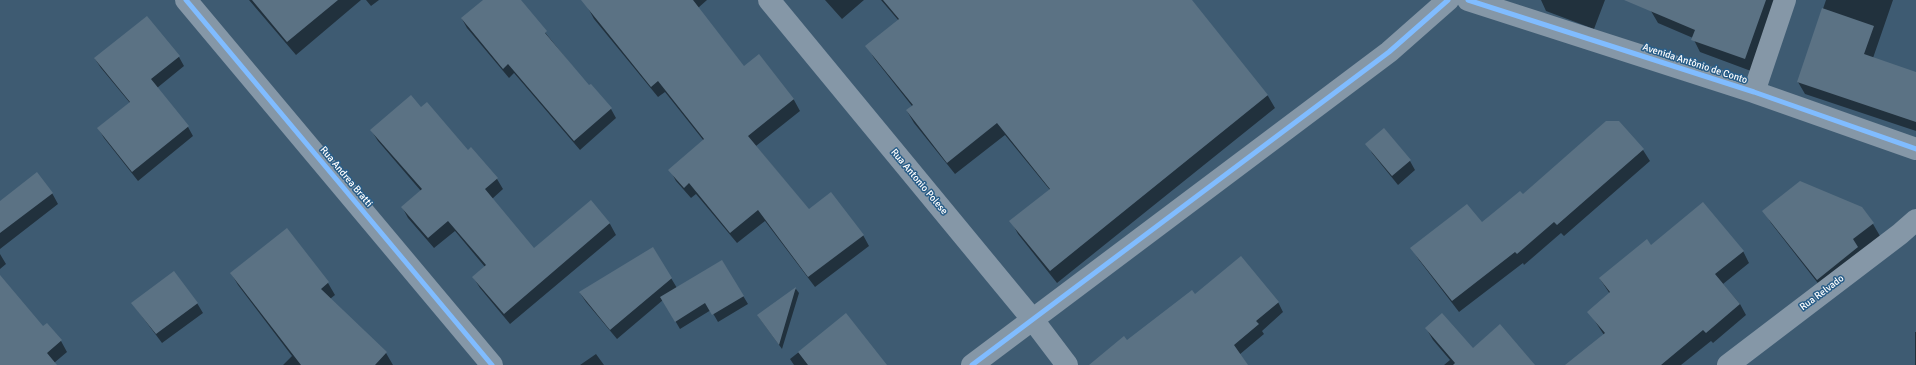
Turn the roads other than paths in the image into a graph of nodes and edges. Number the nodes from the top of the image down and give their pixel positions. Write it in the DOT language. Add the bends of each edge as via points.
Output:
graph roads {
  1 [pos="186,0"];
  2 [pos="769,0"];
  3 [pos="1448,0"];
  4 [pos="1468,0"];
  5 [pos="1785,0"];
  6 [pos="1754,92"];
  7 [pos="1916,149"];
  8 [pos="1916,220"];
  9 [pos="1033,320"];
  10 [pos="492,365"];
  11 [pos="972,365"];
  12 [pos="1067,365"];
  13 [pos="1728,365"];
  1 -- 10 [label="street, Rua Andrea Bratti"];
  2 -- 9 [label="street, Rua Antonio Polese"];
  3 -- 9 [label="street" via="1388,52"];
  4 -- 6 [label="street, Avenida Antônio de Conto"];
  5 -- 6 [label="street"];
  6 -- 7 [label="street, Avenida Antônio de Conto"];
  8 -- 13 [label="street, Rua Relvado"];
  9 -- 11 [label="street"];
  9 -- 12 [label="street, Rua Antonio Polese"];
}
